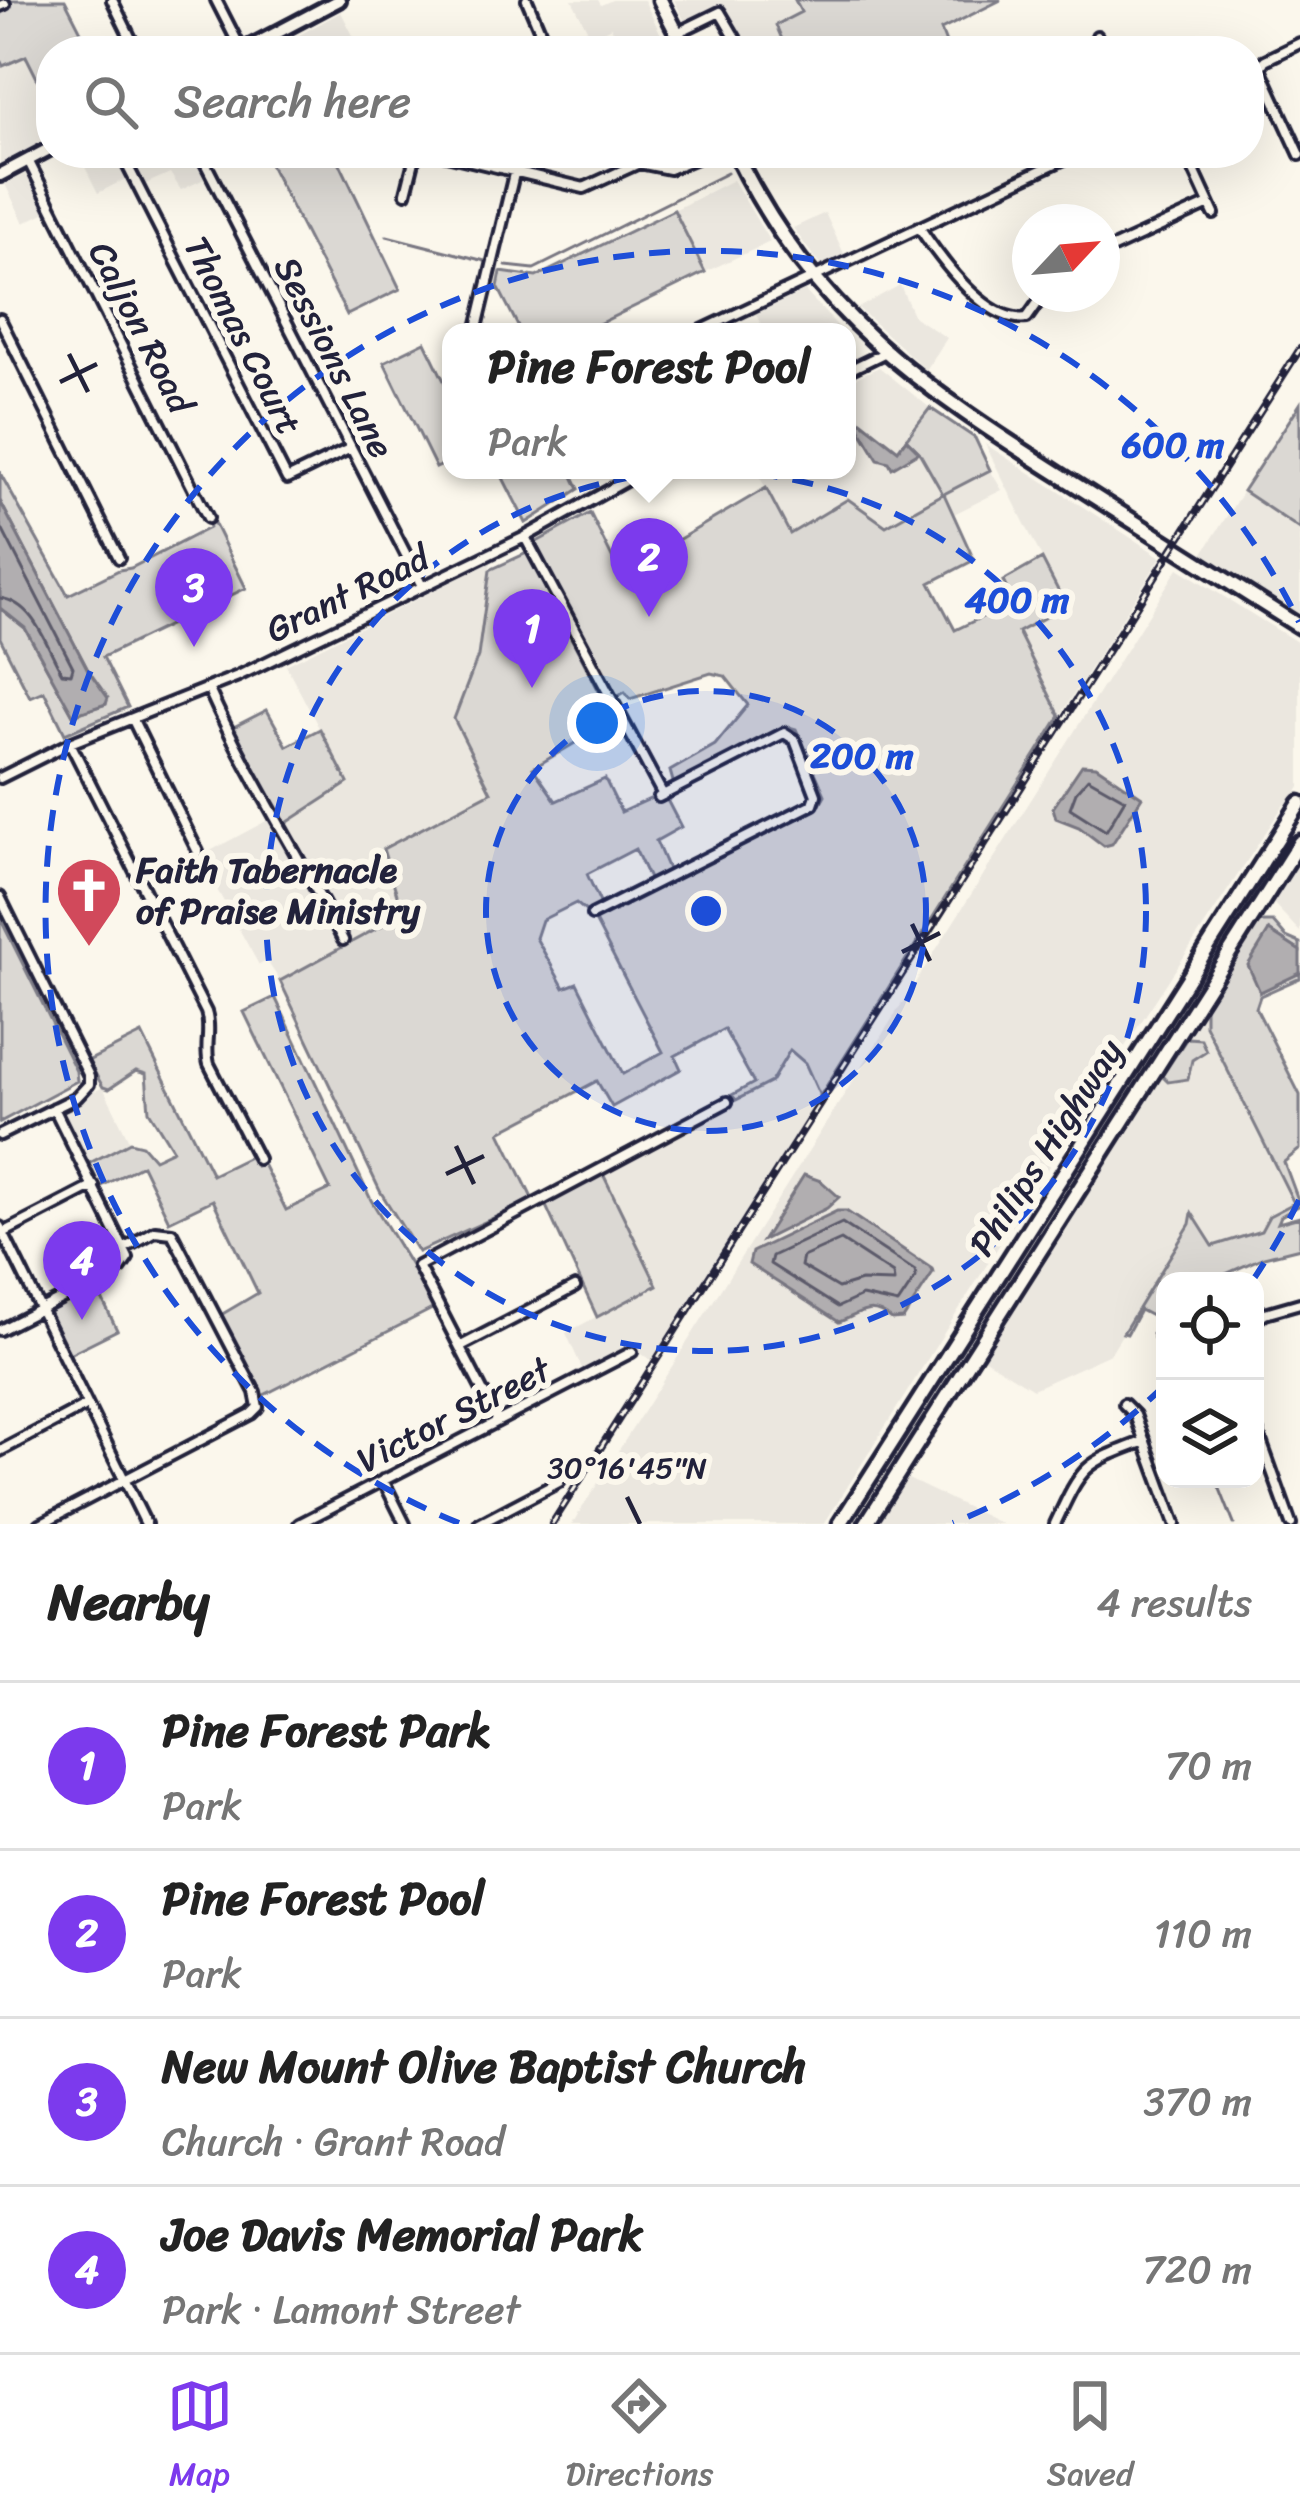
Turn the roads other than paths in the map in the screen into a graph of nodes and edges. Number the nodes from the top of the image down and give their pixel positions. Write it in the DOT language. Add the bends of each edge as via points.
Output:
graph roads {
  1 [pos="112,0"];
  2 [pos="216,0"];
  3 [pos="339,0"];
  4 [pos="527,0"];
  5 [pos="660,0"];
  6 [pos="317,5"];
  7 [pos="677,33"];
  8 [pos="130,36"];
  9 [pos="234,36"];
  10 [pos="266,36"];
  11 [pos="542,36"];
  12 [pos="678,36"];
  13 [pos="734,36"];
  14 [pos="1300,43"];
  15 [pos="1264,63"];
  16 [pos="1264,74"];
  17 [pos="1300,155"];
  18 [pos="36,156"];
  19 [pos="28,160"];
  20 [pos="129,168"];
  21 [pos="208,168"];
  22 [pos="412,168"];
  23 [pos="499,168"];
  24 [pos="516,168"];
  25 [pos="629,168"];
  26 [pos="743,168"];
  27 [pos="1045,168"];
  28 [pos="1193,168"];
  29 [pos="1,172"];
  30 [pos="515,172"];
  31 [pos="406,193"];
  32 [pos="1209,204"];
  33 [pos="1214,214"];
  34 [pos="920,227"];
  35 [pos="1120,245"];
  36 [pos="812,278"];
  37 [pos="1031,312"];
  38 [pos="0,319"];
  39 [pos="478,323"];
  40 [pos="717,323"];
  41 [pos="855,323"];
  42 [pos="856,324"];
  43 [pos="884,353"];
  44 [pos="856,367"];
  45 [pos="351,448"];
  46 [pos="629,479"];
  47 [pos="208,518"];
  48 [pos="525,537"];
  49 [pos="119,558"];
  50 [pos="422,586"];
  51 [pos="1300,627"];
  52 [pos="209,690"];
  53 [pos="133,720"];
  54 [pos="70,743"];
  55 [pos="0,778"];
  56 [pos="1300,803"];
  57 [pos="1300,842"];
  58 [pos="198,852"];
  59 [pos="0,897"];
  60 [pos="1239,898"];
  61 [pos="1258,909"];
  62 [pos="592,915"];
  63 [pos="343,940"];
  64 [pos="1132,1066"];
  65 [pos="1151,1077"];
  66 [pos="728,1102"];
  67 [pos="54,1108"];
  68 [pos="0,1135"];
  69 [pos="258,1159"];
  70 [pos="1062,1176"];
  71 [pos="94,1186"];
  72 [pos="1081,1186"];
  73 [pos="1,1230"];
  74 [pos="125,1248"];
  75 [pos="994,1283"];
  76 [pos="575,1287"];
  77 [pos="1012,1295"];
  78 [pos="1300,1303"];
  79 [pos="40,1310"];
  80 [pos="1264,1314"];
  81 [pos="0,1330"];
  82 [pos="460,1346"];
  83 [pos="632,1352"];
  84 [pos="1124,1404"];
  85 [pos="87,1406"];
  86 [pos="498,1421"];
  87 [pos="1144,1442"];
  88 [pos="1264,1449"];
  89 [pos="0,1451"];
  90 [pos="124,1480"];
  91 [pos="383,1480"];
  92 [pos="559,1482"];
  93 [pos="40,1524"];
  94 [pos="146,1524"];
  95 [pos="298,1524"];
  96 [pos="405,1524"];
  97 [pos="479,1524"];
  98 [pos="840,1524"];
  99 [pos="866,1524"];
  100 [pos="1055,1524"];
  101 [pos="1175,1524"];
  102 [pos="1291,1524"];
  1 -- 8 [label="street"];
  2 -- 9 [label="street"];
  3 -- 6 [label="main road"];
  4 -- 11 [label="street"];
  5 -- 7 [label="main road"];
  6 -- 10 [label="main road"];
  7 -- 12 [label="main road"];
  7 -- 13 [label="street" via="719,12"];
  14 -- 15 [label="street"];
  16 -- 17 [label="street"];
  18 -- 19 [label="main road"];
  19 -- 29 [label="main road"];
  19 -- 47 [label="street, Caljon Road"];
  20 -- 45 [label="street, Thomas Court" via="287,479"];
  21 -- 45 [label="street, Sessions Lane"];
  22 -- 31 [label="street"];
  23 -- 30 [label="street"];
  24 -- 30 [label="street"];
  25 -- 30 [label="street" via="588,188"];
  26 -- 36 [label="main road"];
  27 -- 34 [label="street"];
  28 -- 32 [label="street"];
  30 -- 39 [label="street"];
  32 -- 33 [label="street"];
  32 -- 35 [label="street"];
  34 -- 36 [label="street"];
  34 -- 37 [label="street" via="959,282 1014,319"];
  36 -- 40 [label="street"];
  36 -- 41 [label="main road"];
  38 -- 49 [label="street"];
  42 -- 43 [label="main road"];
  43 -- 44 [label="street"];
  43 -- 51 [label="main road" via="983,427"];
  45 -- 50 [label="street, Sessions Lane"];
  46 -- 48 [label="street, Grant Road"];
  48 -- 50 [label="street, Grant Road"];
  48 -- 62 [label="street" via="661,796 789,734 815,787 813,804"];
  50 -- 52 [label="street, Grant Road"];
  52 -- 53 [label="street, Grant Road"];
  52 -- 63 [label="street"];
  53 -- 54 [label="street, Grant Road"];
  53 -- 58 [label="street"];
  54 -- 55 [label="street, Grant Road"];
  54 -- 69 [label="street" via="206,1012 209,1064"];
  56 -- 60 [label="main road, Philips Highway"];
  57 -- 61 [label="main road, Philips Highway"];
  59 -- 67 [label="street" via="87,1068 89,1084"];
  60 -- 61 [label="street"];
  60 -- 64 [label="main road, Philips Highway"];
  61 -- 65 [label="main road, Philips Highway"];
  64 -- 65 [label="street"];
  64 -- 70 [label="main road, Philips Highway"];
  65 -- 72 [label="main road, Philips Highway"];
  66 -- 82 [label="street" via="418,1266"];
  67 -- 68 [label="street"];
  67 -- 71 [label="street"];
  70 -- 72 [label="street"];
  70 -- 75 [label="main road, Philips Highway"];
  71 -- 73 [label="street"];
  71 -- 74 [label="street"];
  72 -- 77 [label="main road, Philips Highway"];
  73 -- 79 [label="street"];
  74 -- 79 [label="street" via="125,1265"];
  74 -- 90 [label="street" via="155,1231 176,1238 257,1407"];
  75 -- 77 [label="street"];
  75 -- 98 [label="main road, Philips Highway"];
  76 -- 82 [label="street"];
  77 -- 99 [label="main road, Philips Highway"];
  78 -- 80 [label="street"];
  79 -- 81 [label="street"];
  79 -- 85 [label="street"];
  82 -- 86 [label="street"];
  83 -- 86 [label="street, Victor Street"];
  84 -- 87 [label="street"];
  85 -- 89 [label="street"];
  85 -- 90 [label="street"];
  86 -- 91 [label="street, Victor Street"];
  87 -- 100 [label="street" via="1082,1470"];
  87 -- 101 [label="street"];
  88 -- 102 [label="street"];
  90 -- 93 [label="street"];
  90 -- 94 [label="street"];
  91 -- 95 [label="street, Victor Street"];
  91 -- 96 [label="street"];
  92 -- 97 [label="street"];
}
